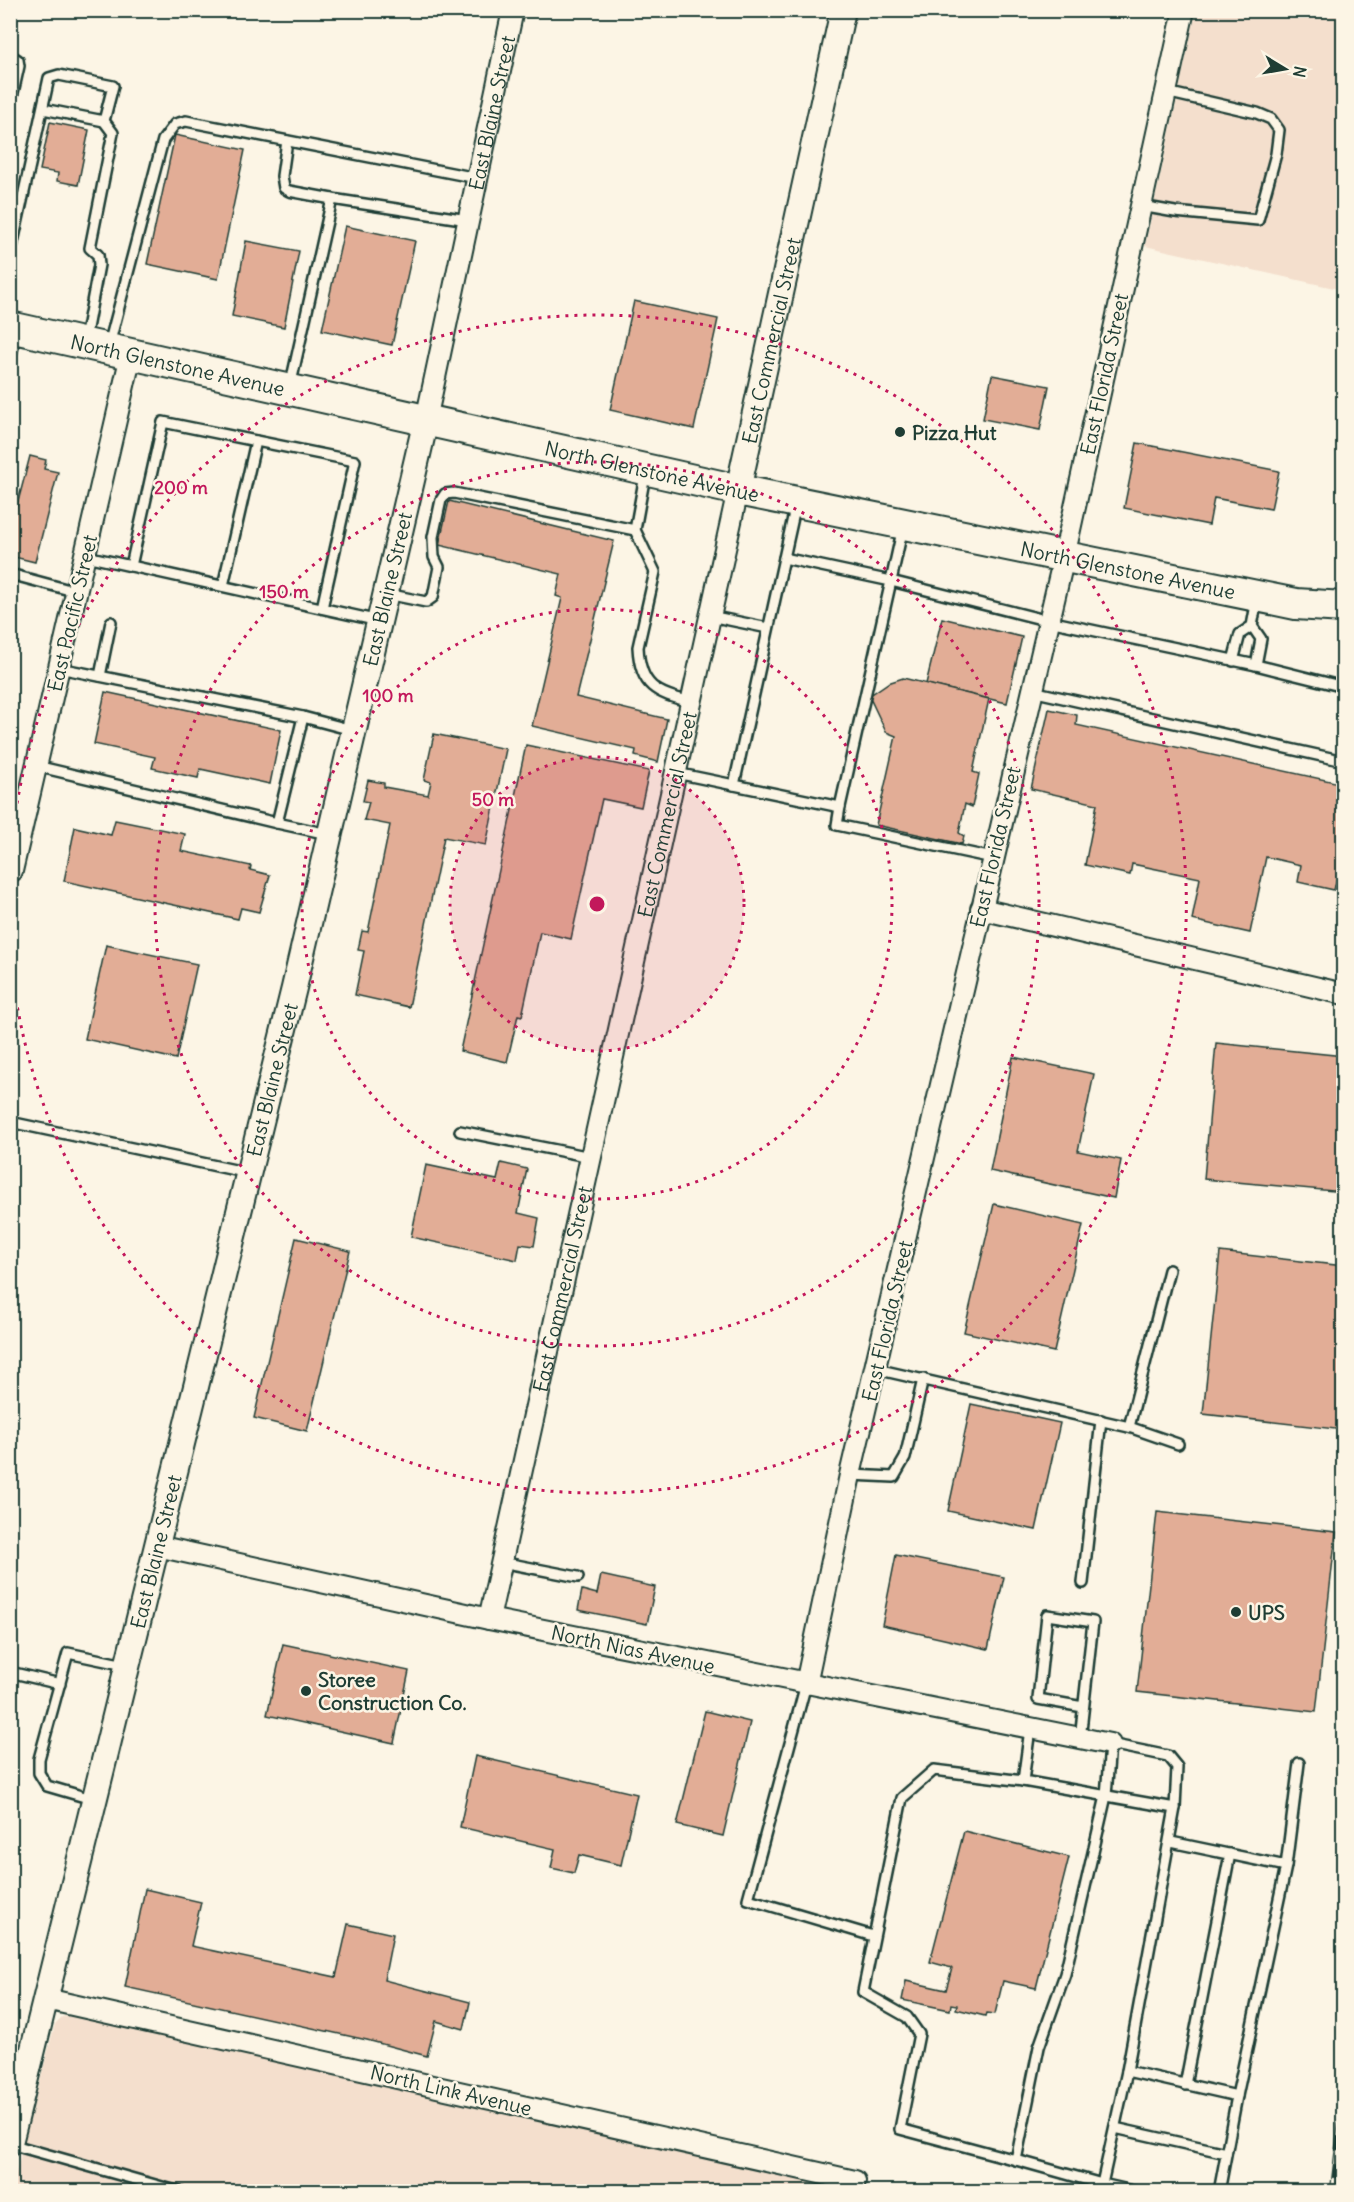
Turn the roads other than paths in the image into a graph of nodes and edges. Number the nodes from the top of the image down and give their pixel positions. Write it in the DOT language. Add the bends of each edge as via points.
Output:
graph roads {
  1 [pos="513,10"];
  2 [pos="843,10"];
  3 [pos="1184,10"];
  4 [pos="10,55"];
  5 [pos="1166,92"];
  6 [pos="10,105"];
  7 [pos="43,109"];
  8 [pos="104,121"];
  9 [pos="287,141"];
  10 [pos="477,178"];
  11 [pos="332,199"];
  12 [pos="1141,206"];
  13 [pos="468,220"];
  14 [pos="11,251"];
  15 [pos="14,328"];
  16 [pos="108,350"];
  17 [pos="10,358"];
  18 [pos="289,390"];
  19 [pos="426,420"];
  20 [pos="256,441"];
  21 [pos="646,469"];
  22 [pos="738,490"];
  23 [pos="796,502"];
  24 [pos="904,524"];
  25 [pos="634,530"];
  26 [pos="86,556"];
  27 [pos="1064,557"];
  28 [pos="784,558"];
  29 [pos="131,566"];
  30 [pos="10,574"];
  31 [pos="891,581"];
  32 [pos="223,586"];
  33 [pos="77,592"];
  34 [pos="386,594"];
  35 [pos="1258,596"];
  36 [pos="1296,604"];
  37 [pos="1344,607"];
  38 [pos="322,609"];
  39 [pos="710,616"];
  40 [pos="379,621"];
  41 [pos="1049,621"];
  42 [pos="1344,621"];
  43 [pos="111,622"];
  44 [pos="1252,626"];
  45 [pos="768,628"];
  46 [pos="1233,661"];
  47 [pos="1256,665"];
  48 [pos="59,668"];
  49 [pos="100,676"];
  50 [pos="1344,687"];
  51 [pos="1032,691"];
  52 [pos="691,702"];
  53 [pos="303,717"];
  54 [pos="354,730"];
  55 [pos="1344,761"];
  56 [pos="36,766"];
  57 [pos="676,773"];
  58 [pos="734,785"];
  59 [pos="840,807"];
  60 [pos="278,823"];
  61 [pos="330,834"];
  62 [pos="993,858"];
  63 [pos="12,871"];
  64 [pos="981,909"];
  65 [pos="1344,994"];
  66 [pos="10,1122"];
  67 [pos="460,1131"];
  68 [pos="591,1157"];
  69 [pos="249,1173"];
  70 [pos="1169,1270"];
  71 [pos="876,1369"];
  72 [pos="923,1379"];
  73 [pos="1101,1420"];
  74 [pos="1129,1427"];
  75 [pos="1178,1444"];
  76 [pos="850,1475"];
  77 [pos="157,1546"];
  78 [pos="501,1562"];
  79 [pos="578,1577"];
  80 [pos="1083,1583"];
  81 [pos="489,1619"];
  82 [pos="128,1665"];
  83 [pos="10,1672"];
  84 [pos="60,1684"];
  85 [pos="806,1684"];
  86 [pos="1083,1707"];
  87 [pos="1030,1729"];
  88 [pos="1080,1739"];
  89 [pos="1110,1744"];
  90 [pos="1299,1764"];
  91 [pos="1023,1781"];
  92 [pos="1106,1796"];
  93 [pos="95,1800"];
  94 [pos="1175,1808"];
  95 [pos="1171,1842"];
  96 [pos="1230,1854"];
  97 [pos="1286,1866"];
  98 [pos="873,1936"];
  99 [pos="46,1999"];
  100 [pos="1126,2071"];
  101 [pos="1185,2085"];
  102 [pos="1237,2096"];
  103 [pos="1115,2128"];
  104 [pos="10,2144"];
  105 [pos="1226,2153"];
  106 [pos="1016,2160"];
  107 [pos="1102,2184"];
  108 [pos="854,2186"];
  109 [pos="180,2192"];
  110 [pos="1137,2192"];
  111 [pos="1219,2192"];
  1 -- 10 [label="street, East Blaine Street"];
  2 -- 22 [label="street, East Commercial Street"];
  3 -- 5 [label="street, East Florida Street"];
  4 -- 6 [label="lane" via="18,60 19,66"];
  5 -- 12 [label="street, East Florida Street"];
  5 -- 12 [label="lane" via="1271,119 1280,130 1276,154 1258,220"];
  7 -- 8 [label="lane"];
  7 -- 8 [label="lane" via="49,78 59,75 113,86"];
  7 -- 14 [label="lane"];
  8 -- 16 [label="lane" via="113,134 90,248 98,255"];
  9 -- 10 [label="lane"];
  9 -- 11 [label="lane" via="284,188"];
  9 -- 16 [label="lane" via="186,121 175,124 168,132"];
  10 -- 13 [label="street, East Blaine Street"];
  11 -- 13 [label="lane"];
  11 -- 18 [label="lane"];
  12 -- 27 [label="street, East Florida Street"];
  13 -- 19 [label="street, East Blaine Street"];
  15 -- 16 [label="main road, North Glenstone Avenue"];
  15 -- 17 [label="lane"];
  16 -- 18 [label="main road, North Glenstone Avenue"];
  16 -- 26 [label="street, East Pacific Street"];
  18 -- 19 [label="main road, North Glenstone Avenue"];
  19 -- 21 [label="main road, North Glenstone Avenue"];
  19 -- 34 [label="street, East Blaine Street"];
  20 -- 29 [label="lane" via="163,422"];
  20 -- 32 [label="lane"];
  20 -- 38 [label="lane" via="355,461"];
  21 -- 22 [label="main road, North Glenstone Avenue"];
  21 -- 25 [label="lane"];
  22 -- 23 [label="main road, North Glenstone Avenue"];
  22 -- 39 [label="street, East Commercial Street"];
  23 -- 24 [label="main road, North Glenstone Avenue"];
  23 -- 28 [label="lane"];
  24 -- 27 [label="main road, North Glenstone Avenue"];
  24 -- 31 [label="lane"];
  25 -- 34 [label="lane" via="445,494 433,537 439,567 433,597 426,602"];
  25 -- 52 [label="lane" via="655,572 638,647 645,679 665,696"];
  26 -- 29 [label="lane"];
  26 -- 33 [label="street, East Pacific Street"];
  27 -- 35 [label="main road, North Glenstone Avenue"];
  27 -- 41 [label="street, East Florida Street"];
  28 -- 31 [label="lane"];
  28 -- 45 [label="lane"];
  29 -- 32 [label="lane"];
  30 -- 33 [label="lane"];
  31 -- 41 [label="lane"];
  31 -- 59 [label="lane"];
  32 -- 38 [label="lane"];
  33 -- 48 [label="street, East Pacific Street"];
  34 -- 40 [label="street, East Blaine Street"];
  35 -- 36 [label="main road, North Glenstone Avenue"];
  35 -- 44 [label="lane"];
  36 -- 37 [label="main road, North Glenstone Avenue"];
  36 -- 42 [label="main road, North Glenstone Avenue"];
  38 -- 40 [label="lane"];
  39 -- 45 [label="lane"];
  39 -- 52 [label="street, East Commercial Street"];
  40 -- 54 [label="street, East Blaine Street"];
  41 -- 46 [label="lane"];
  41 -- 51 [label="street, East Florida Street"];
  43 -- 49 [label="lane"];
  44 -- 46 [label="lane" via="1240,634"];
  44 -- 47 [label="lane" via="1262,639"];
  45 -- 58 [label="lane"];
  46 -- 47 [label="lane"];
  47 -- 50 [label="lane"];
  48 -- 49 [label="lane"];
  48 -- 56 [label="street, East Pacific Street"];
  49 -- 53 [label="lane"];
  51 -- 55 [label="lane"];
  51 -- 62 [label="street, East Florida Street"];
  52 -- 57 [label="street, East Commercial Street"];
  53 -- 54 [label="lane"];
  53 -- 60 [label="lane"];
  54 -- 61 [label="street, East Blaine Street"];
  56 -- 60 [label="lane"];
  56 -- 63 [label="street, East Pacific Street"];
  57 -- 58 [label="lane"];
  57 -- 68 [label="street, East Commercial Street"];
  58 -- 59 [label="lane"];
  59 -- 62 [label="lane" via="837,825"];
  60 -- 61 [label="lane"];
  61 -- 69 [label="street, East Blaine Street"];
  62 -- 64 [label="street, East Florida Street"];
  64 -- 65 [label="street"];
  64 -- 71 [label="street, East Florida Street"];
  66 -- 69 [label="lane"];
  67 -- 68 [label="lane"];
  68 -- 78 [label="street, East Commercial Street"];
  69 -- 77 [label="street, East Blaine Street"];
  70 -- 74 [label="lane"];
  71 -- 72 [label="lane"];
  71 -- 76 [label="street, East Florida Street"];
  72 -- 73 [label="lane"];
  72 -- 76 [label="lane" via="905,1458 894,1477"];
  73 -- 74 [label="lane"];
  73 -- 80 [label="lane"];
  74 -- 75 [label="lane"];
  76 -- 85 [label="street, East Florida Street"];
  77 -- 81 [label="street, North Nias Avenue"];
  77 -- 82 [label="street, East Blaine Street"];
  78 -- 79 [label="lane"];
  78 -- 81 [label="street, East Commercial Street"];
  81 -- 85 [label="street, North Nias Avenue"];
  82 -- 84 [label="lane" via="68,1653"];
  82 -- 93 [label="street, East Blaine Street"];
  83 -- 84 [label="lane"];
  84 -- 93 [label="lane" via="39,1773 47,1786"];
  85 -- 87 [label="street, North Nias Avenue"];
  85 -- 98 [label="lane" via="748,1899"];
  86 -- 86 [label="lane" via="1093,1622 1047,1615 1038,1699"];
  86 -- 88 [label="lane"];
  87 -- 88 [label="street, North Nias Avenue"];
  87 -- 91 [label="lane"];
  88 -- 89 [label="street, North Nias Avenue"];
  89 -- 92 [label="lane"];
  89 -- 94 [label="lane" via="1168,1756 1177,1767"];
  90 -- 97 [label="lane"];
  91 -- 92 [label="lane"];
  91 -- 98 [label="lane" via="934,1770 902,1798"];
  92 -- 94 [label="lane"];
  92 -- 106 [label="lane" via="1065,1974 1039,2046"];
  93 -- 99 [label="street, East Blaine Street"];
  94 -- 95 [label="lane"];
  95 -- 96 [label="lane"];
  95 -- 100 [label="lane"];
  96 -- 97 [label="lane"];
  96 -- 101 [label="lane"];
  97 -- 102 [label="lane"];
  98 -- 106 [label="lane" via="863,1992 907,2017 919,2034 900,2128"];
  99 -- 104 [label="street, East Blaine Street"];
  99 -- 108 [label="street, North Link Avenue"];
  100 -- 101 [label="lane"];
  100 -- 103 [label="lane"];
  101 -- 102 [label="lane"];
  102 -- 105 [label="lane"];
  103 -- 105 [label="lane"];
  103 -- 107 [label="lane"];
  104 -- 109 [label="lane"];
  105 -- 111 [label="lane"];
  106 -- 107 [label="lane"];
  107 -- 110 [label="lane"];
}
